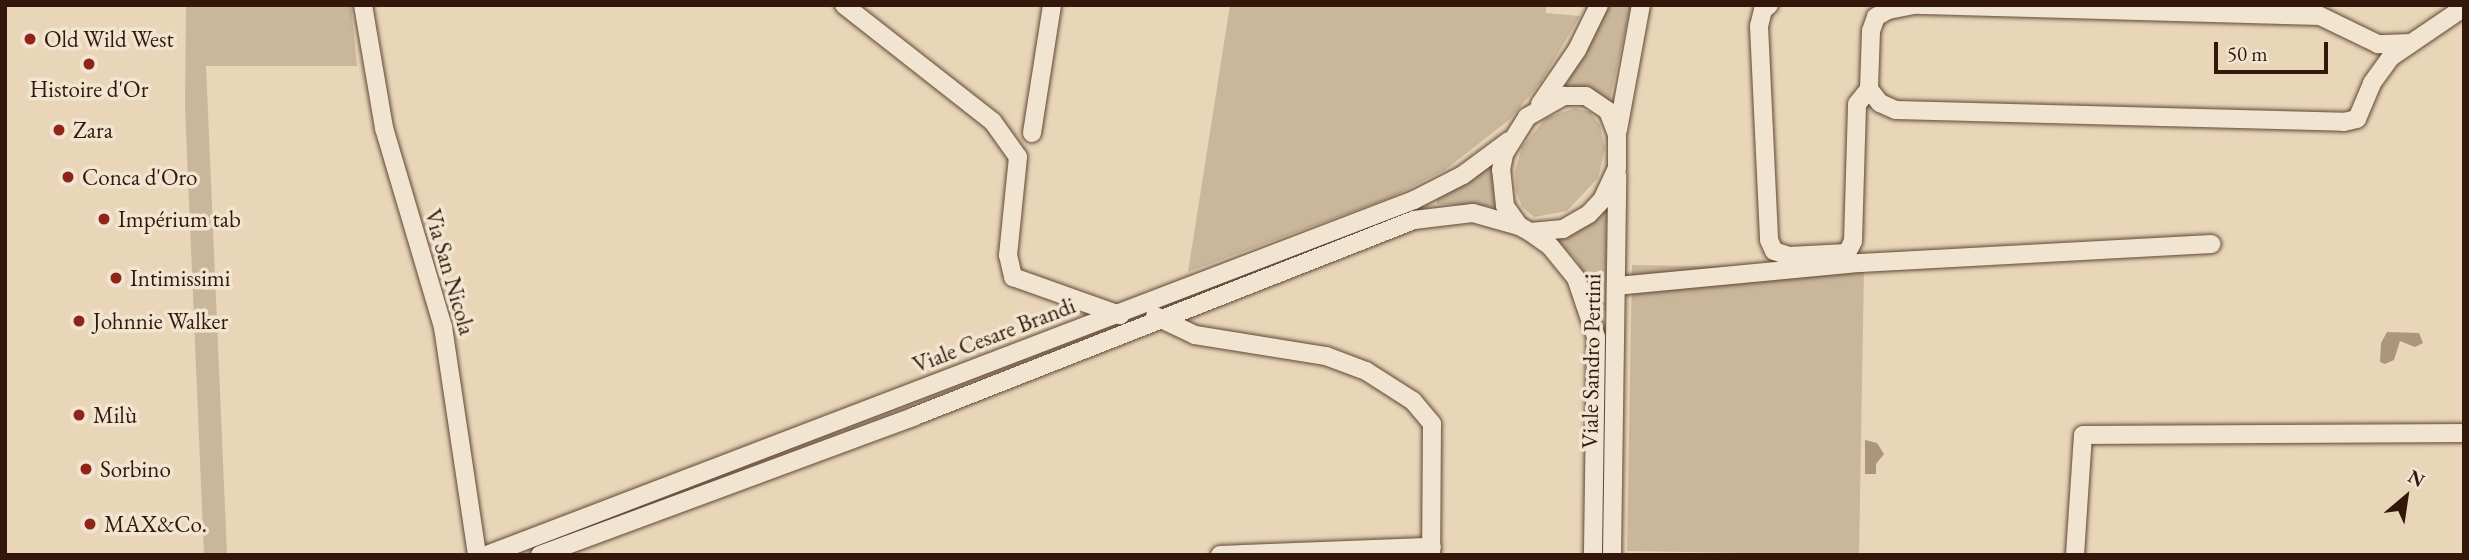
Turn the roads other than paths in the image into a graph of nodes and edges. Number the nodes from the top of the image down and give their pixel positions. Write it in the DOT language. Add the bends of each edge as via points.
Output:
graph roads {
  1 [pos="363,5"];
  2 [pos="844,5"];
  3 [pos="1052,5"];
  4 [pos="1599,5"];
  5 [pos="1641,5"];
  6 [pos="1769,5"];
  7 [pos="2461,7"];
  8 [pos="1869,11"];
  9 [pos="2411,43"];
  10 [pos="1869,89"];
  11 [pos="1538,107"];
  12 [pos="1031,132"];
  13 [pos="1618,134"];
  14 [pos="1509,141"];
  15 [pos="1617,168"];
  16 [pos="1524,229"];
  17 [pos="2211,244"];
  18 [pos="1616,286"];
  19 [pos="1115,315"];
  20 [pos="1163,316"];
  21 [pos="2464,433"];
  22 [pos="1432,551"];
  23 [pos="478,555"];
  24 [pos="486,555"];
  25 [pos="540,555"];
  26 [pos="1220,555"];
  27 [pos="1593,555"];
  28 [pos="1612,555"];
  29 [pos="2075,555"];
  1 -- 23 [label="street, Via San Nicola" via="384,128 443,327"];
  2 -- 19 [label="street" via="993,122 1018,157 1007,254 1013,277"];
  3 -- 12 [label="street"];
  4 -- 11 [label="street" via="1572,59"];
  5 -- 13 [label="street"];
  6 -- 10 [label="street" via="1759,26 1769,240 1774,251 1789,256 1847,253 1853,241 1857,104"];
  7 -- 9 [label="street"];
  8 -- 9 [label="street" via="1914,5 2320,16 2378,44"];
  8 -- 10 [label="street"];
  9 -- 10 [label="street" via="2391,57 2372,83 2357,119 2344,122 1896,110 1880,103"];
  11 -- 13 [label="street" via="1564,96 1586,96 1608,111"];
  11 -- 14 [label="street"];
  13 -- 15 [label="street"];
  14 -- 16 [label="street" via="1501,170 1502,194 1510,216"];
  14 -- 19 [label="street, Viale Cesare Brandi" via="1463,175 1414,200"];
  15 -- 16 [label="street" via="1602,200 1589,214 1563,229"];
  15 -- 18 [label="street, Viale Sandro Pertini"];
  16 -- 20 [label="street, Viale Cesare Brandi" via="1473,213 1436,214"];
  16 -- 27 [label="street, Viale Sandro Pertini" via="1576,278 1595,337"];
  17 -- 18 [label="street" via="1860,263"];
  18 -- 28 [label="street, Viale Sandro Pertini"];
  19 -- 20 [label="street"];
  19 -- 24 [label="street, Viale Cesare Brandi"];
  20 -- 22 [label="street" via="1176,329 1195,335 1326,356 1366,371 1413,401 1432,424"];
  20 -- 25 [label="street, Viale Cesare Brandi" via="915,416"];
  21 -- 29 [label="street" via="2083,435"];
  22 -- 26 [label="street"];
}
